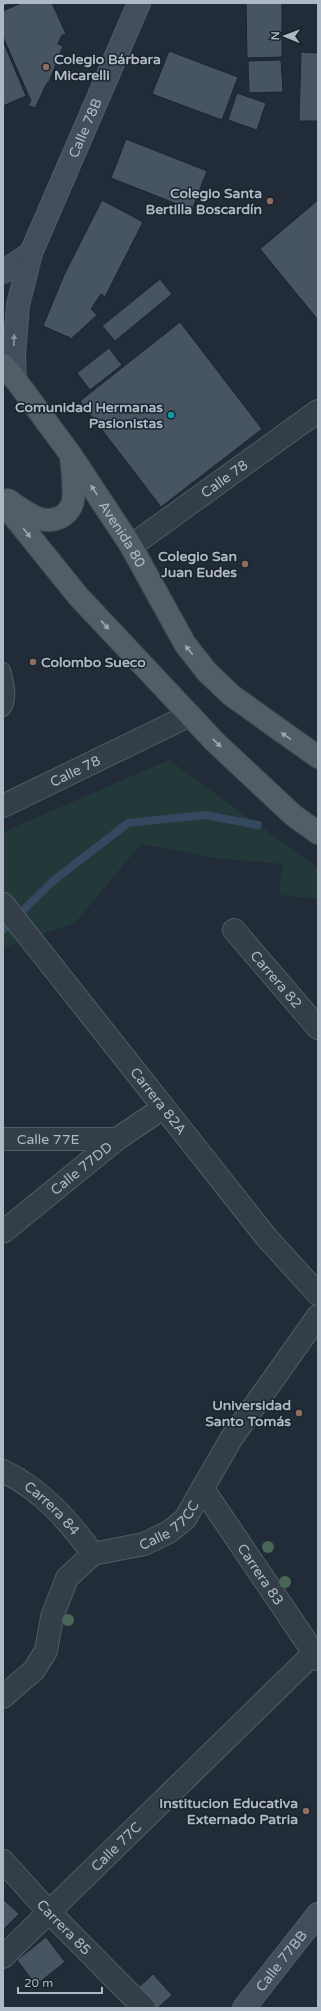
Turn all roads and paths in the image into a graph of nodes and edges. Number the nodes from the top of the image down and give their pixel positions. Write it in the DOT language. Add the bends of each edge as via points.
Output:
graph roads {
  1 [pos="139,3"];
  2 [pos="31,254"];
  3 [pos="3,272"];
  4 [pos="9,372"];
  5 [pos="318,411"];
  6 [pos="71,455"];
  7 [pos="3,497"];
  8 [pos="3,503"];
  9 [pos="131,546"];
  10 [pos="3,670"];
  11 [pos="3,709"];
  12 [pos="190,715"];
  13 [pos="318,757"];
  14 [pos="3,806"];
  15 [pos="318,833"];
  16 [pos="3,904"];
  17 [pos="234,930"];
  18 [pos="318,1028"];
  19 [pos="164,1108"];
  20 [pos="3,1139"];
  21 [pos="117,1139"];
  22 [pos="3,1232"];
  23 [pos="318,1294"];
  24 [pos="318,1316"];
  25 [pos="3,1471"];
  26 [pos="203,1489"];
  27 [pos="93,1554"];
  28 [pos="316,1656"];
  29 [pos="3,1697"];
  30 [pos="3,1862"];
  31 [pos="50,1913"];
  32 [pos="318,1914"];
  33 [pos="3,1957"];
  34 [pos="144,2008"];
  35 [pos="244,2008"];
  1 -- 2 [label="street, Calle 78B"];
  2 -- 3 [label="street"];
  4 -- 2 [label="street, Calle 78B, one-way" via="14,355 18,305"];
  4 -- 6 [label="main road, Avenida 80"];
  5 -- 9 [label="street, Calle 78"];
  6 -- 7 [label="main road" via="74,501 67,513 59,518 49,522 36,518"];
  9 -- 6 [label="main road, Avenida 80, one-way"];
  8 -- 12 [label="main road, one-way" via="78,596"];
  13 -- 9 [label="main road, Avenida 80, one-way" via="230,695 207,672 185,644"];
  10 -- 11 [label="lane" via="8,686 6,705"];
  12 -- 14 [label="street, Calle 78"];
  12 -- 15 [label="main road, one-way" via="293,815"];
  16 -- 19 [label="street, Carrera 82A"];
  17 -- 18 [label="street, Carrera 82"];
  19 -- 21 [label="street, Calle 77DD"];
  19 -- 23 [label="street, Carrera 82A" via="267,1238"];
  20 -- 21 [label="street, Calle 77E"];
  21 -- 22 [label="street, Calle 77DD"];
  24 -- 26 [label="street, Calle 77CC" via="231,1439"];
  25 -- 27 [label="street, Carrera 84" via="22,1480 54,1505"];
  26 -- 27 [label="street, Calle 77CC" via="185,1519 169,1532 144,1544"];
  26 -- 28 [label="street, Carrera 83"];
  27 -- 29 [label="street" via="67,1578 52,1618 46,1651 34,1670"];
  28 -- 31 [label="street, Calle 77C"];
  30 -- 31 [label="street, Carrera 85"];
  31 -- 33 [label="street, Calle 77C"];
  31 -- 34 [label="street, Carrera 85"];
  32 -- 35 [label="street, Calle 77BB"];
}
